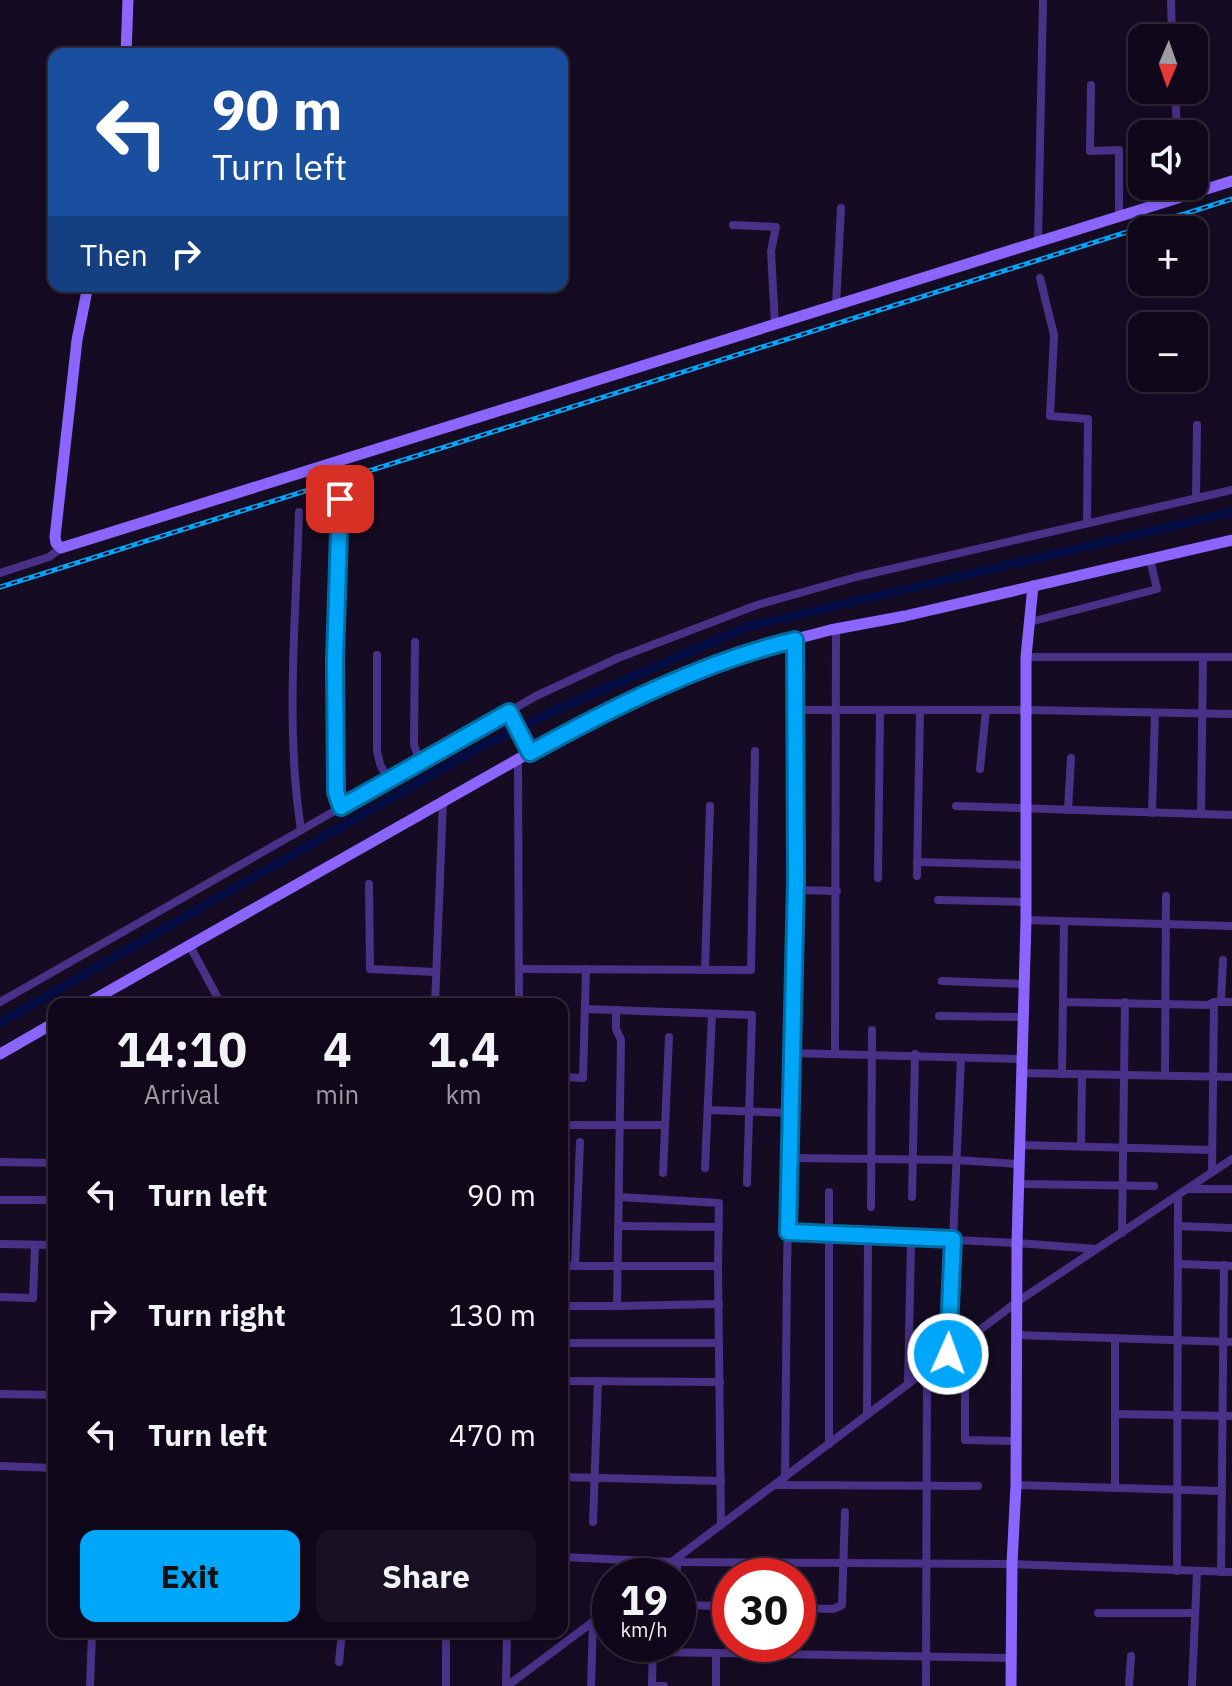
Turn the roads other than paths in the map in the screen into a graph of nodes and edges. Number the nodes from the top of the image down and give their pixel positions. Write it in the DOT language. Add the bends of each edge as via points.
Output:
graph roads {
  1 [pos="128,0"];
  2 [pos="1043,0"];
  3 [pos="1171,0"];
  4 [pos="1172,24"];
  5 [pos="126,48"];
  6 [pos="1091,85"];
  7 [pos="1232,181"];
  8 [pos="1208,186"];
  9 [pos="1160,200"];
  10 [pos="841,208"];
  11 [pos="1119,217"];
  12 [pos="733,225"];
  13 [pos="1038,242"];
  14 [pos="1040,278"];
  15 [pos="87,292"];
  16 [pos="836,305"];
  17 [pos="775,324"];
  18 [pos="1197,425"];
  19 [pos="1232,490"];
  20 [pos="1196,498"];
  21 [pos="340,499"];
  22 [pos="299,512"];
  23 [pos="1087,523"];
  24 [pos="1232,540"];
  25 [pos="61,548"];
  26 [pos="1150,559"];
  27 [pos="0,573"];
  28 [pos="1033,586"];
  29 [pos="1030,622"];
  30 [pos="836,629"];
  31 [pos="795,640"];
  32 [pos="415,642"];
  33 [pos="377,655"];
  34 [pos="1026,657"];
  35 [pos="1203,657"];
  36 [pos="1232,657"];
  37 [pos="796,710"];
  38 [pos="838,710"];
  39 [pos="880,710"];
  40 [pos="920,710"];
  41 [pos="986,710"];
  42 [pos="1028,710"];
  43 [pos="1155,713"];
  44 [pos="510,714"];
  45 [pos="1202,714"];
  46 [pos="1232,714"];
  47 [pos="527,748"];
  48 [pos="755,751"];
  49 [pos="1071,758"];
  50 [pos="518,760"];
  51 [pos="420,762"];
  52 [pos="980,769"];
  53 [pos="388,780"];
  54 [pos="443,801"];
  55 [pos="710,806"];
  56 [pos="956,806"];
  57 [pos="341,807"];
  58 [pos="1027,809"];
  59 [pos="1068,810"];
  60 [pos="1152,813"];
  61 [pos="1201,814"];
  62 [pos="1232,815"];
  63 [pos="301,830"];
  64 [pos="917,862"];
  65 [pos="1027,865"];
  66 [pos="917,876"];
  67 [pos="878,878"];
  68 [pos="369,884"];
  69 [pos="796,890"];
  70 [pos="837,891"];
  71 [pos="1166,896"];
  72 [pos="938,900"];
  73 [pos="1026,902"];
  74 [pos="1026,920"];
  75 [pos="1064,922"];
  76 [pos="1166,925"];
  77 [pos="1232,926"];
  78 [pos="190,946"];
  79 [pos="1223,960"];
  80 [pos="519,969"];
  81 [pos="586,969"];
  82 [pos="705,970"];
  83 [pos="436,972"];
  84 [pos="942,981"];
  85 [pos="1025,984"];
  86 [pos="97,998"];
  87 [pos="218,998"];
  88 [pos="435,998"];
  89 [pos="519,998"];
  90 [pos="1218,1001"];
  91 [pos="0,1002"];
  92 [pos="1063,1002"];
  93 [pos="1125,1002"];
  94 [pos="1232,1002"];
  95 [pos="1167,1003"];
  96 [pos="585,1009"];
  97 [pos="616,1010"];
  98 [pos="712,1014"];
  99 [pos="939,1016"];
  100 [pos="1024,1017"];
  101 [pos="48,1026"];
  102 [pos="872,1030"];
  103 [pos="669,1037"];
  104 [pos="792,1053"];
  105 [pos="0,1054"];
  106 [pos="835,1054"];
  107 [pos="915,1054"];
  108 [pos="872,1055"];
  109 [pos="961,1058"];
  110 [pos="1022,1059"];
  111 [pos="1023,1073"];
  112 [pos="1062,1074"];
  113 [pos="1082,1075"];
  114 [pos="1124,1075"];
  115 [pos="1165,1075"];
  116 [pos="568,1077"];
  117 [pos="1213,1077"];
  118 [pos="1232,1077"];
  119 [pos="708,1110"];
  120 [pos="748,1111"];
  121 [pos="791,1113"];
  122 [pos="568,1125"];
  123 [pos="620,1125"];
  124 [pos="665,1125"];
  125 [pos="580,1142"];
  126 [pos="1019,1145"];
  127 [pos="1081,1146"];
  128 [pos="1123,1148"];
  129 [pos="1212,1150"];
  130 [pos="790,1158"];
  131 [pos="871,1159"];
  132 [pos="1232,1159"];
  133 [pos="913,1160"];
  134 [pos="957,1160"];
  135 [pos="0,1162"];
  136 [pos="48,1163"];
  137 [pos="1019,1164"];
  138 [pos="705,1168"];
  139 [pos="1212,1172"];
  140 [pos="663,1173"];
  141 [pos="747,1183"];
  142 [pos="1019,1184"];
  143 [pos="1123,1185"];
  144 [pos="1154,1186"];
  145 [pos="1187,1189"];
  146 [pos="1232,1189"];
  147 [pos="829,1192"];
  148 [pos="1178,1195"];
  149 [pos="619,1197"];
  150 [pos="912,1197"];
  151 [pos="0,1200"];
  152 [pos="48,1200"];
  153 [pos="871,1207"];
  154 [pos="619,1226"];
  155 [pos="1178,1226"];
  156 [pos="719,1227"];
  157 [pos="1232,1228"];
  158 [pos="788,1232"];
  159 [pos="1122,1233"];
  160 [pos="829,1234"];
  161 [pos="953,1239"];
  162 [pos="868,1242"];
  163 [pos="911,1243"];
  164 [pos="1017,1243"];
  165 [pos="0,1244"];
  166 [pos="35,1245"];
  167 [pos="48,1245"];
  168 [pos="1097,1249"];
  169 [pos="1179,1264"];
  170 [pos="568,1266"];
  171 [pos="575,1266"];
  172 [pos="618,1266"];
  173 [pos="718,1266"];
  174 [pos="1228,1266"];
  175 [pos="0,1297"];
  176 [pos="1017,1302"];
  177 [pos="719,1304"];
  178 [pos="568,1306"];
  179 [pos="617,1306"];
  180 [pos="1015,1335"];
  181 [pos="1115,1338"];
  182 [pos="1178,1340"];
  183 [pos="965,1341"];
  184 [pos="1228,1342"];
  185 [pos="568,1343"];
  186 [pos="719,1343"];
  187 [pos="948,1354"];
  188 [pos="927,1370"];
  189 [pos="568,1381"];
  190 [pos="598,1381"];
  191 [pos="720,1382"];
  192 [pos="908,1384"];
  193 [pos="0,1394"];
  194 [pos="48,1395"];
  195 [pos="1115,1414"];
  196 [pos="1178,1414"];
  197 [pos="867,1415"];
  198 [pos="1228,1416"];
  199 [pos="1016,1441"];
  200 [pos="829,1444"];
  201 [pos="0,1466"];
  202 [pos="48,1468"];
  203 [pos="568,1477"];
  204 [pos="785,1477"];
  205 [pos="594,1478"];
  206 [pos="721,1481"];
  207 [pos="775,1485"];
  208 [pos="927,1485"];
  209 [pos="1016,1485"];
  210 [pos="978,1486"];
  211 [pos="1115,1486"];
  212 [pos="1177,1488"];
  213 [pos="1222,1491"];
  214 [pos="845,1512"];
  215 [pos="593,1522"];
  216 [pos="721,1525"];
  217 [pos="1221,1526"];
  218 [pos="1232,1526"];
  219 [pos="568,1557"];
  220 [pos="592,1558"];
  221 [pos="679,1558"];
  222 [pos="696,1562"];
  223 [pos="844,1562"];
  224 [pos="927,1562"];
  225 [pos="1012,1564"];
  226 [pos="1177,1571"];
  227 [pos="1197,1572"];
  228 [pos="1221,1572"];
  229 [pos="1232,1572"];
  230 [pos="816,1608"];
  231 [pos="1098,1613"];
  232 [pos="1195,1613"];
  233 [pos="592,1623"];
  234 [pos="92,1638"];
  235 [pos="341,1638"];
  236 [pos="446,1638"];
  237 [pos="507,1638"];
  238 [pos="592,1654"];
  239 [pos="816,1655"];
  240 [pos="1131,1656"];
  241 [pos="926,1657"];
  242 [pos="1011,1658"];
  243 [pos="339,1662"];
  244 [pos="653,1662"];
  245 [pos="716,1662"];
  246 [pos="90,1686"];
  247 [pos="446,1686"];
  248 [pos="507,1686"];
  249 [pos="591,1686"];
  250 [pos="652,1686"];
  251 [pos="664,1686"];
  252 [pos="716,1686"];
  253 [pos="926,1686"];
  254 [pos="1011,1686"];
  255 [pos="1129,1686"];
  256 [pos="1192,1686"];
  1 -- 5 [label="street"];
  2 -- 13 [label="street"];
  3 -- 4 [label="street"];
  6 -- 11 [label="street" via="1090,151 1119,150"];
  7 -- 8 [label="street"];
  9 -- 11 [label="street"];
  10 -- 16 [label="street"];
  11 -- 13 [label="street"];
  12 -- 17 [label="street" via="776,227 771,251"];
  13 -- 16 [label="street"];
  14 -- 23 [label="street" via="1054,335 1050,416 1088,419"];
  15 -- 25 [label="street" via="55,537"];
  16 -- 17 [label="street"];
  17 -- 25 [label="street"];
  18 -- 20 [label="street"];
  19 -- 20 [label="street"];
  20 -- 23 [label="street"];
  21 -- 57 [label="street" via="335,674 336,792"];
  22 -- 63 [label="street" via="294,690"];
  23 -- 44 [label="street" via="757,605 618,658 536,696"];
  24 -- 26 [label="street"];
  25 -- 27 [label="street"];
  26 -- 28 [label="street"];
  26 -- 29 [label="street" via="1157,589"];
  28 -- 29 [label="street"];
  28 -- 30 [label="street"];
  29 -- 34 [label="street"];
  30 -- 31 [label="street"];
  30 -- 38 [label="street"];
  31 -- 37 [label="street"];
  31 -- 47 [label="street" via="698,672"];
  32 -- 51 [label="street" via="414,745"];
  33 -- 53 [label="street" via="377,750"];
  34 -- 35 [label="street"];
  34 -- 42 [label="street"];
  35 -- 36 [label="street"];
  35 -- 45 [label="street"];
  37 -- 38 [label="street"];
  37 -- 69 [label="street"];
  38 -- 39 [label="street"];
  38 -- 70 [label="street"];
  39 -- 40 [label="street"];
  39 -- 67 [label="street"];
  40 -- 41 [label="street"];
  40 -- 64 [label="street"];
  41 -- 42 [label="street"];
  41 -- 52 [label="street"];
  42 -- 43 [label="street"];
  42 -- 58 [label="street"];
  43 -- 45 [label="street"];
  43 -- 60 [label="street"];
  44 -- 47 [label="street"];
  44 -- 51 [label="street"];
  45 -- 46 [label="street"];
  45 -- 61 [label="street"];
  47 -- 50 [label="street"];
  48 -- 82 [label="street" via="751,970"];
  49 -- 59 [label="street"];
  50 -- 54 [label="street"];
  50 -- 80 [label="street"];
  51 -- 53 [label="street"];
  53 -- 57 [label="street"];
  54 -- 78 [label="street"];
  54 -- 83 [label="street"];
  55 -- 82 [label="street"];
  56 -- 58 [label="street"];
  57 -- 63 [label="street"];
  58 -- 59 [label="street"];
  58 -- 65 [label="street"];
  59 -- 60 [label="street"];
  60 -- 61 [label="street"];
  61 -- 62 [label="street"];
  63 -- 91 [label="street"];
  64 -- 65 [label="street"];
  64 -- 66 [label="street"];
  65 -- 73 [label="street"];
  68 -- 83 [label="street" via="370,969"];
  69 -- 70 [label="street"];
  69 -- 104 [label="street"];
  70 -- 106 [label="street"];
  71 -- 76 [label="street"];
  72 -- 73 [label="street"];
  73 -- 74 [label="street"];
  74 -- 75 [label="street"];
  74 -- 85 [label="street"];
  75 -- 76 [label="street"];
  75 -- 92 [label="street"];
  76 -- 77 [label="street"];
  76 -- 95 [label="street"];
  78 -- 86 [label="street"];
  78 -- 87 [label="street"];
  79 -- 90 [label="street"];
  80 -- 81 [label="street"];
  80 -- 89 [label="street"];
  81 -- 82 [label="street"];
  81 -- 96 [label="street"];
  83 -- 88 [label="street"];
  84 -- 85 [label="street"];
  85 -- 100 [label="street"];
  90 -- 94 [label="street"];
  90 -- 95 [label="street"];
  90 -- 117 [label="street"];
  92 -- 93 [label="street"];
  92 -- 112 [label="street"];
  93 -- 95 [label="street"];
  93 -- 114 [label="street"];
  95 -- 115 [label="street"];
  96 -- 97 [label="street"];
  96 -- 116 [label="street" via="583,1078"];
  97 -- 98 [label="street"];
  97 -- 123 [label="street"];
  98 -- 119 [label="street"];
  98 -- 120 [label="street" via="752,1015"];
  99 -- 100 [label="street"];
  100 -- 110 [label="street"];
  101 -- 105 [label="street"];
  102 -- 108 [label="street"];
  103 -- 124 [label="street"];
  104 -- 106 [label="street"];
  104 -- 121 [label="street"];
  106 -- 108 [label="street"];
  107 -- 108 [label="street"];
  107 -- 109 [label="street"];
  107 -- 133 [label="street"];
  108 -- 131 [label="street"];
  109 -- 110 [label="street"];
  109 -- 134 [label="street"];
  110 -- 111 [label="street"];
  111 -- 112 [label="street"];
  111 -- 126 [label="street"];
  112 -- 113 [label="street"];
  113 -- 114 [label="street"];
  113 -- 127 [label="street"];
  114 -- 115 [label="street"];
  114 -- 128 [label="street"];
  115 -- 117 [label="street"];
  117 -- 118 [label="street"];
  117 -- 129 [label="street"];
  119 -- 120 [label="street"];
  119 -- 138 [label="street"];
  120 -- 121 [label="street"];
  120 -- 141 [label="street"];
  121 -- 130 [label="street"];
  122 -- 123 [label="street"];
  123 -- 124 [label="street"];
  123 -- 149 [label="street"];
  124 -- 140 [label="street"];
  125 -- 171 [label="street"];
  126 -- 127 [label="street"];
  126 -- 137 [label="street"];
  127 -- 128 [label="street"];
  128 -- 129 [label="street"];
  128 -- 143 [label="street"];
  129 -- 139 [label="street"];
  130 -- 131 [label="street"];
  130 -- 158 [label="street"];
  131 -- 133 [label="street"];
  131 -- 153 [label="street"];
  132 -- 139 [label="street"];
  133 -- 134 [label="street"];
  133 -- 150 [label="street"];
  134 -- 137 [label="street"];
  134 -- 161 [label="street"];
  135 -- 136 [label="street"];
  137 -- 142 [label="street"];
  139 -- 145 [label="street"];
  142 -- 143 [label="street"];
  142 -- 164 [label="street"];
  143 -- 144 [label="street"];
  143 -- 159 [label="street"];
  145 -- 146 [label="street"];
  145 -- 148 [label="street"];
  147 -- 160 [label="street"];
  148 -- 155 [label="street"];
  148 -- 159 [label="street"];
  149 -- 154 [label="street"];
  149 -- 156 [label="street" via="719,1203"];
  151 -- 152 [label="street"];
  154 -- 156 [label="street"];
  154 -- 172 [label="street"];
  155 -- 157 [label="street"];
  155 -- 169 [label="street"];
  156 -- 173 [label="street"];
  158 -- 160 [label="street"];
  158 -- 204 [label="street"];
  159 -- 168 [label="street"];
  160 -- 161 [label="street"];
  160 -- 200 [label="street"];
  161 -- 164 [label="street"];
  161 -- 187 [label="street"];
  162 -- 197 [label="street"];
  163 -- 192 [label="street"];
  164 -- 168 [label="street"];
  164 -- 176 [label="street"];
  165 -- 166 [label="street"];
  166 -- 167 [label="street"];
  166 -- 175 [label="street" via="33,1298"];
  168 -- 176 [label="street"];
  169 -- 174 [label="street"];
  169 -- 182 [label="street"];
  170 -- 171 [label="street"];
  171 -- 172 [label="street"];
  172 -- 173 [label="street"];
  172 -- 179 [label="street"];
  173 -- 177 [label="street"];
  174 -- 184 [label="street"];
  176 -- 180 [label="street"];
  176 -- 183 [label="street"];
  177 -- 179 [label="street"];
  177 -- 186 [label="street"];
  178 -- 179 [label="street"];
  180 -- 181 [label="street"];
  180 -- 199 [label="street"];
  181 -- 182 [label="street"];
  181 -- 195 [label="street"];
  182 -- 184 [label="street"];
  182 -- 196 [label="street"];
  183 -- 187 [label="street"];
  183 -- 199 [label="street" via="965,1440"];
  184 -- 198 [label="street"];
  185 -- 186 [label="street"];
  186 -- 191 [label="street"];
  187 -- 188 [label="street"];
  188 -- 192 [label="street"];
  188 -- 208 [label="street"];
  189 -- 190 [label="street"];
  190 -- 191 [label="street"];
  190 -- 205 [label="street"];
  191 -- 206 [label="street"];
  192 -- 197 [label="street"];
  193 -- 194 [label="street"];
  195 -- 196 [label="street"];
  195 -- 211 [label="street"];
  196 -- 198 [label="street"];
  196 -- 212 [label="street"];
  197 -- 200 [label="street"];
  198 -- 213 [label="street"];
  199 -- 209 [label="street"];
  200 -- 204 [label="street"];
  201 -- 202 [label="street"];
  203 -- 205 [label="street"];
  204 -- 207 [label="street"];
  205 -- 206 [label="street"];
  205 -- 215 [label="street"];
  206 -- 216 [label="street"];
  207 -- 208 [label="street"];
  207 -- 216 [label="street"];
  208 -- 210 [label="street"];
  208 -- 224 [label="street"];
  209 -- 211 [label="street"];
  209 -- 225 [label="street"];
  211 -- 212 [label="street"];
  212 -- 213 [label="street"];
  212 -- 226 [label="street"];
  213 -- 217 [label="street"];
  214 -- 223 [label="street"];
  216 -- 221 [label="street"];
  217 -- 218 [label="street"];
  217 -- 228 [label="street"];
  219 -- 220 [label="street"];
  222 -- 223 [label="street"];
  223 -- 224 [label="street"];
  223 -- 230 [label="street" via="842,1605"];
  224 -- 225 [label="street"];
  224 -- 241 [label="street"];
  225 -- 226 [label="street"];
  225 -- 242 [label="street"];
  226 -- 227 [label="street"];
  227 -- 228 [label="street"];
  227 -- 232 [label="street"];
  228 -- 229 [label="street"];
  231 -- 232 [label="street"];
  232 -- 256 [label="street"];
  233 -- 248 [label="street"];
  234 -- 246 [label="street"];
  235 -- 243 [label="street"];
  236 -- 247 [label="street"];
  237 -- 248 [label="street"];
  238 -- 249 [label="street"];
  239 -- 241 [label="street"];
  240 -- 255 [label="street"];
  241 -- 242 [label="street"];
  241 -- 253 [label="street"];
  242 -- 254 [label="street"];
  244 -- 250 [label="street"];
  245 -- 252 [label="street"];
  250 -- 251 [label="street"];
}
